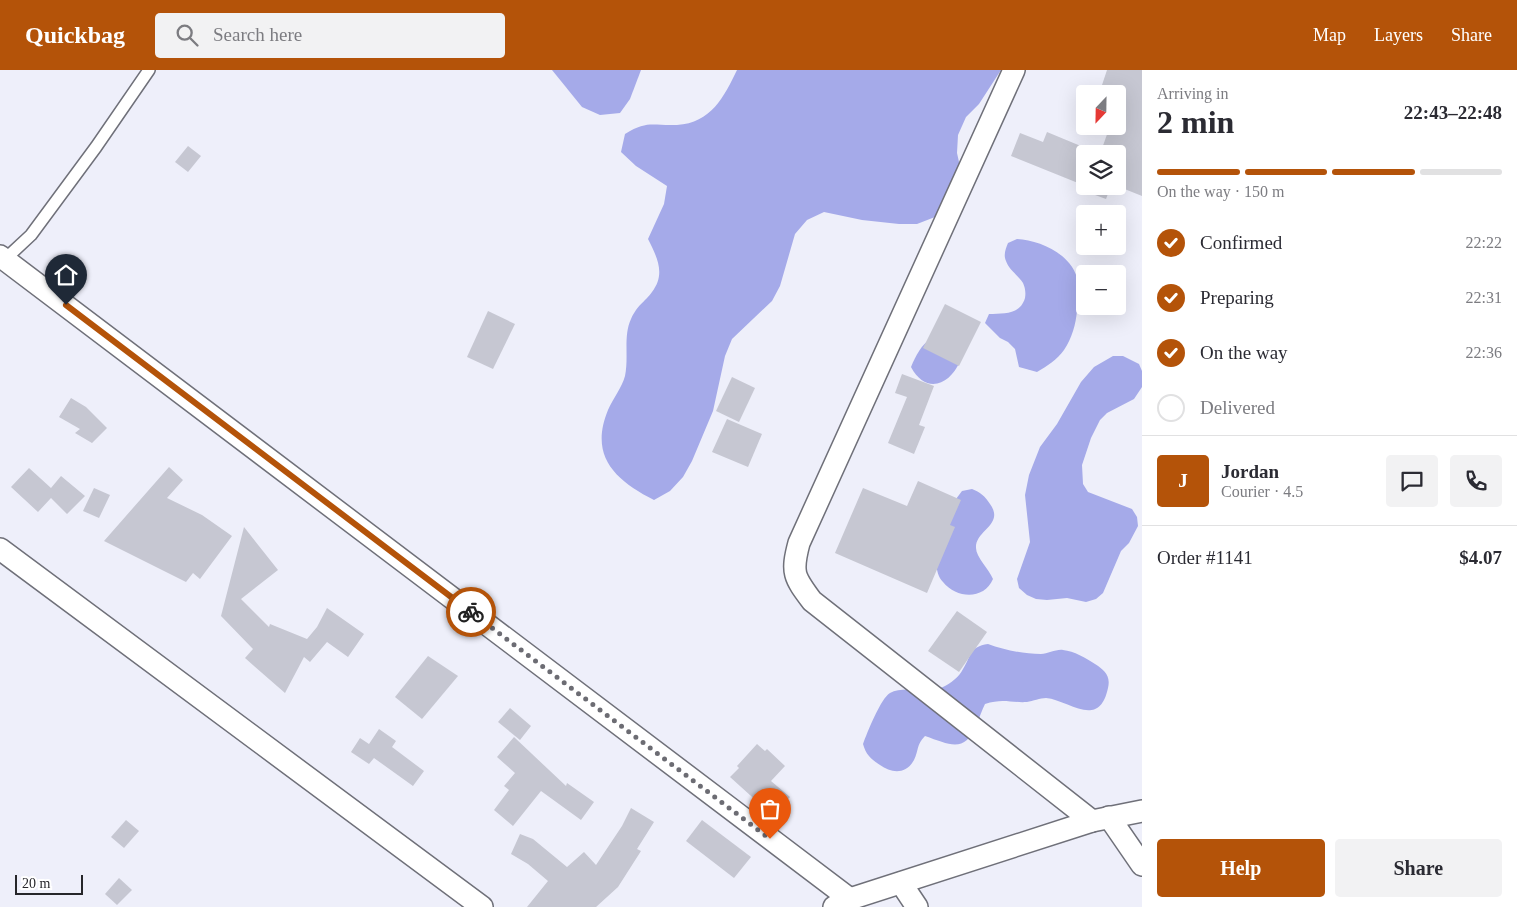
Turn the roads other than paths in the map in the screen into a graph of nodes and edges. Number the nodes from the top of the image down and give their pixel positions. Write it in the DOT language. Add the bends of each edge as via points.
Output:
graph roads {
  1 [pos="149,70"];
  2 [pos="1014,70"];
  3 [pos="1,259"];
  4 [pos="0,549"];
  5 [pos="1142,811"];
  6 [pos="1101,819"];
  7 [pos="1142,866"];
  8 [pos="901,884"];
  9 [pos="842,903"];
  10 [pos="482,907"];
  11 [pos="917,907"];
  1 -- 3 [label="lane" via="31,235"];
  2 -- 6 [label="street" via="799,543 793,565 799,584 812,601"];
  3 -- 9 [label="street"];
  4 -- 10 [label="street"];
  5 -- 6 [label="street"];
  6 -- 7 [label="street"];
  6 -- 8 [label="street"];
  8 -- 9 [label="street"];
  8 -- 11 [label="street"];
}
